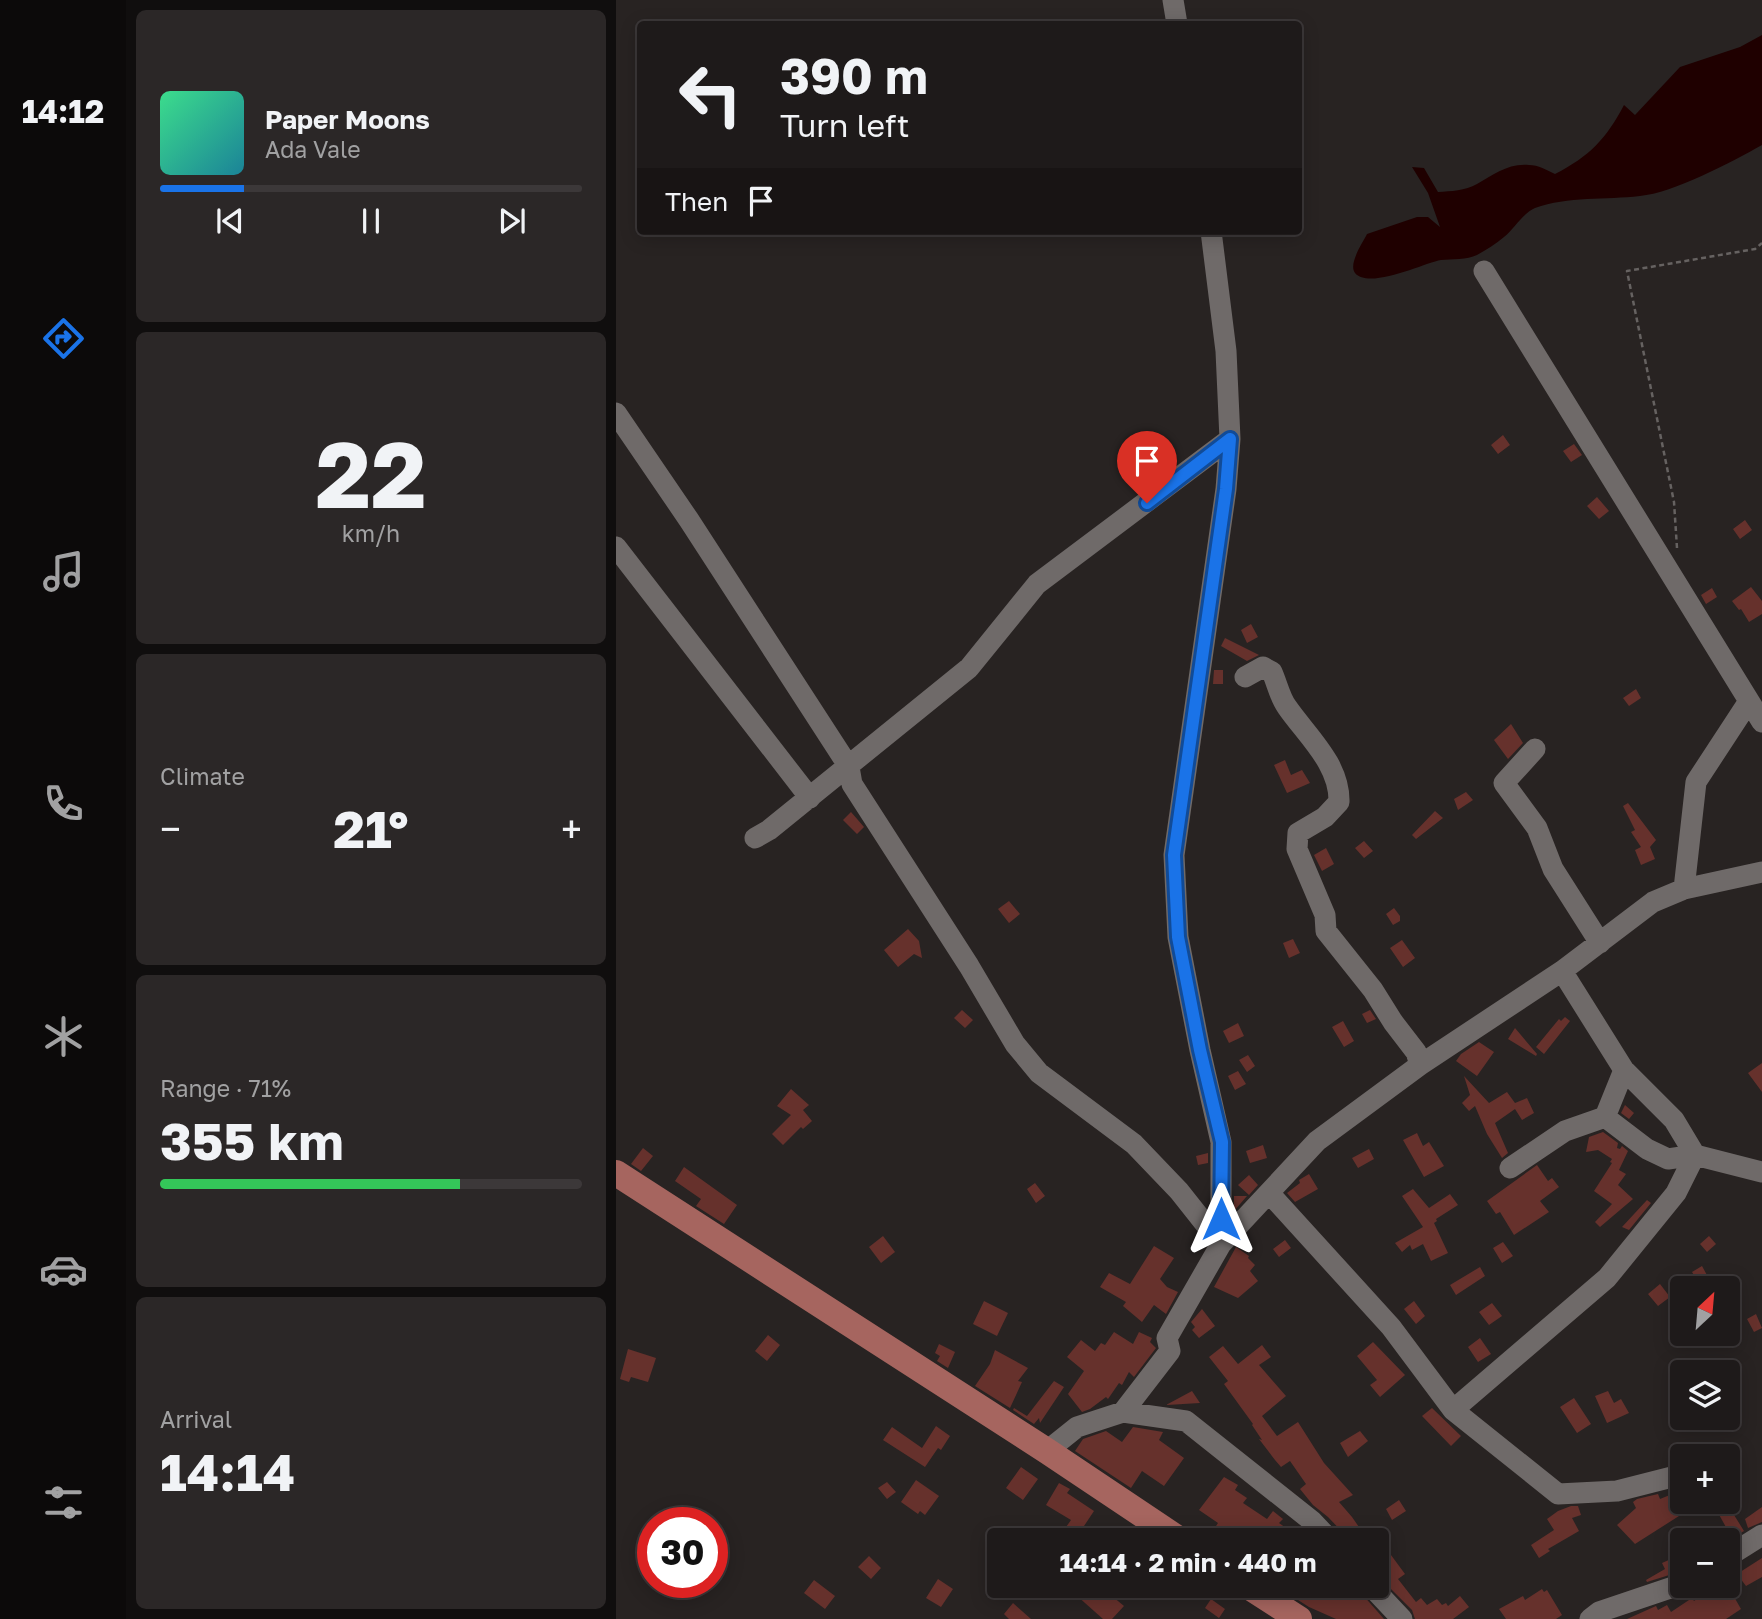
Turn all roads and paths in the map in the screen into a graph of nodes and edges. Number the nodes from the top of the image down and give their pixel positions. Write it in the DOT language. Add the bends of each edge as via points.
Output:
graph roads {
  1 [pos="1173,0"];
  2 [pos="1176,21"];
  3 [pos="1212,235"];
  4 [pos="1762,243"];
  5 [pos="1484,271"];
  6 [pos="616,413"];
  7 [pos="1230,439"];
  8 [pos="616,547"];
  9 [pos="1677,550"];
  10 [pos="1245,677"];
  11 [pos="1749,701"];
  12 [pos="1762,722"];
  13 [pos="1535,749"];
  14 [pos="849,767"];
  15 [pos="810,798"];
  16 [pos="755,838"];
  17 [pos="1762,872"];
  18 [pos="1684,889"];
  19 [pos="1600,943"];
  20 [pos="1562,971"];
  21 [pos="1420,1065"];
  22 [pos="1624,1070"];
  23 [pos="1605,1117"];
  24 [pos="1695,1155"];
  25 [pos="1510,1168"];
  26 [pos="1762,1172"];
  27 [pos="616,1173"];
  28 [pos="1269,1194"];
  29 [pos="1221,1244"];
  30 [pos="1453,1410"];
  31 [pos="1123,1412"];
  32 [pos="1047,1451"];
  33 [pos="1670,1478"];
  34 [pos="1162,1528"];
  35 [pos="1318,1528"];
  36 [pos="1762,1535"];
  37 [pos="1740,1548"];
  38 [pos="1670,1588"];
  39 [pos="1267,1598"];
  40 [pos="1382,1598"];
  41 [pos="1299,1619"];
  42 [pos="1402,1619"];
  43 [pos="1590,1619"];
  1 -- 2 [label="street"];
  3 -- 7 [label="street" via="1226,351"];
  4 -- 9 [label="path" via="1755,249 1626,271 1674,502"];
  5 -- 11 [label="street"];
  6 -- 14 [label="street"];
  7 -- 14 [label="street" via="1037,584 969,668"];
  7 -- 29 [label="street" via="1174,855 1178,937 1222,1142"];
  8 -- 15 [label="street"];
  10 -- 21 [label="street" via="1264,667 1272,672 1286,706 1329,765 1339,802 1325,817 1298,833 1297,849 1325,915 1326,931 1373,990 1416,1052"];
  11 -- 12 [label="street"];
  11 -- 18 [label="street" via="1696,782"];
  13 -- 19 [label="street" via="1504,783 1537,828 1553,869"];
  14 -- 15 [label="street"];
  14 -- 29 [label="street" via="852,784 1015,1044 1039,1073 1134,1144 1180,1191"];
  15 -- 16 [label="street"];
  17 -- 18 [label="street"];
  18 -- 19 [label="street" via="1653,902"];
  19 -- 20 [label="street"];
  20 -- 21 [label="street"];
  20 -- 22 [label="street"];
  21 -- 28 [label="street" via="1317,1141"];
  22 -- 23 [label="street"];
  22 -- 24 [label="street" via="1674,1120"];
  23 -- 24 [label="street" via="1668,1159"];
  23 -- 25 [label="street" via="1565,1130"];
  24 -- 26 [label="street"];
  24 -- 30 [label="street" via="1676,1193 1607,1278"];
  27 -- 32 [label="main road"];
  28 -- 29 [label="street"];
  28 -- 30 [label="street" via="1391,1326"];
  29 -- 31 [label="street" via="1167,1338 1170,1352"];
  30 -- 33 [label="street" via="1558,1494 1617,1491"];
  31 -- 32 [label="street" via="1077,1427"];
  31 -- 35 [label="street" via="1186,1421"];
  32 -- 34 [label="main road"];
  36 -- 37 [label="street"];
  38 -- 43 [label="street"];
  39 -- 41 [label="main road"];
  40 -- 42 [label="street"];
}
